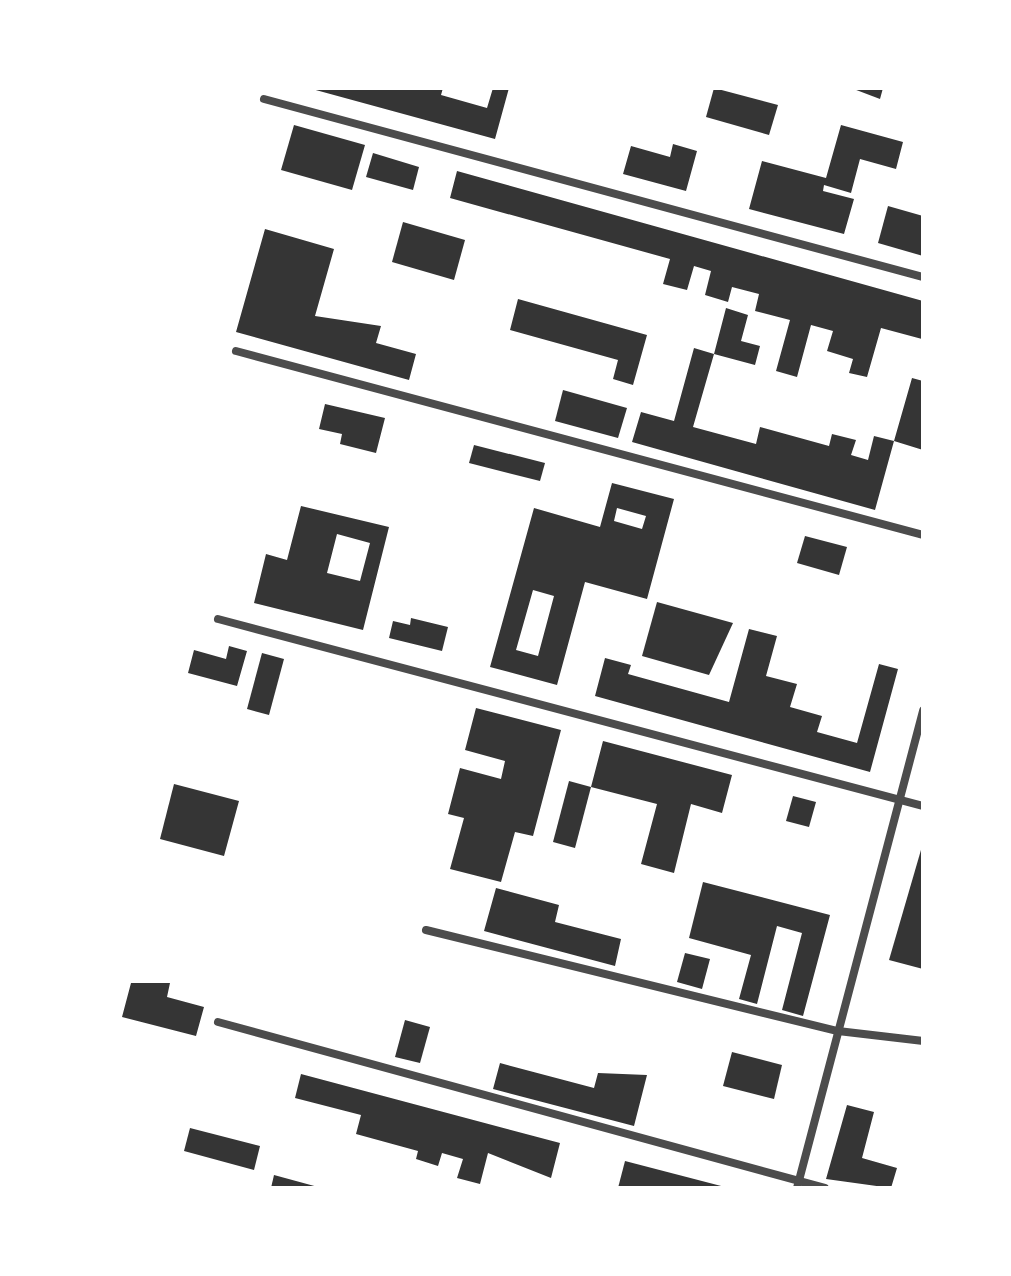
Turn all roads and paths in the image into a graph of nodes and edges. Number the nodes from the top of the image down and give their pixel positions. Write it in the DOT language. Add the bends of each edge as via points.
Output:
graph roads {
  1 [pos="264,99"];
  2 [pos="923,277"];
  3 [pos="236,351"];
  4 [pos="923,535"];
  5 [pos="218,619"];
  6 [pos="923,710"];
  7 [pos="896,799"];
  8 [pos="923,806"];
  9 [pos="426,930"];
  10 [pos="218,1022"];
  11 [pos="838,1031"];
  12 [pos="923,1041"];
  13 [pos="798,1184"];
  14 [pos="825,1188"];
  1 -- 2 [label="street"];
  3 -- 4 [label="street"];
  5 -- 7 [label="street"];
  6 -- 7 [label="street"];
  7 -- 8 [label="street"];
  7 -- 11 [label="street"];
  9 -- 11 [label="street"];
  10 -- 13 [label="street"];
  11 -- 12 [label="street"];
  11 -- 13 [label="street"];
  13 -- 14 [label="street"];
}
